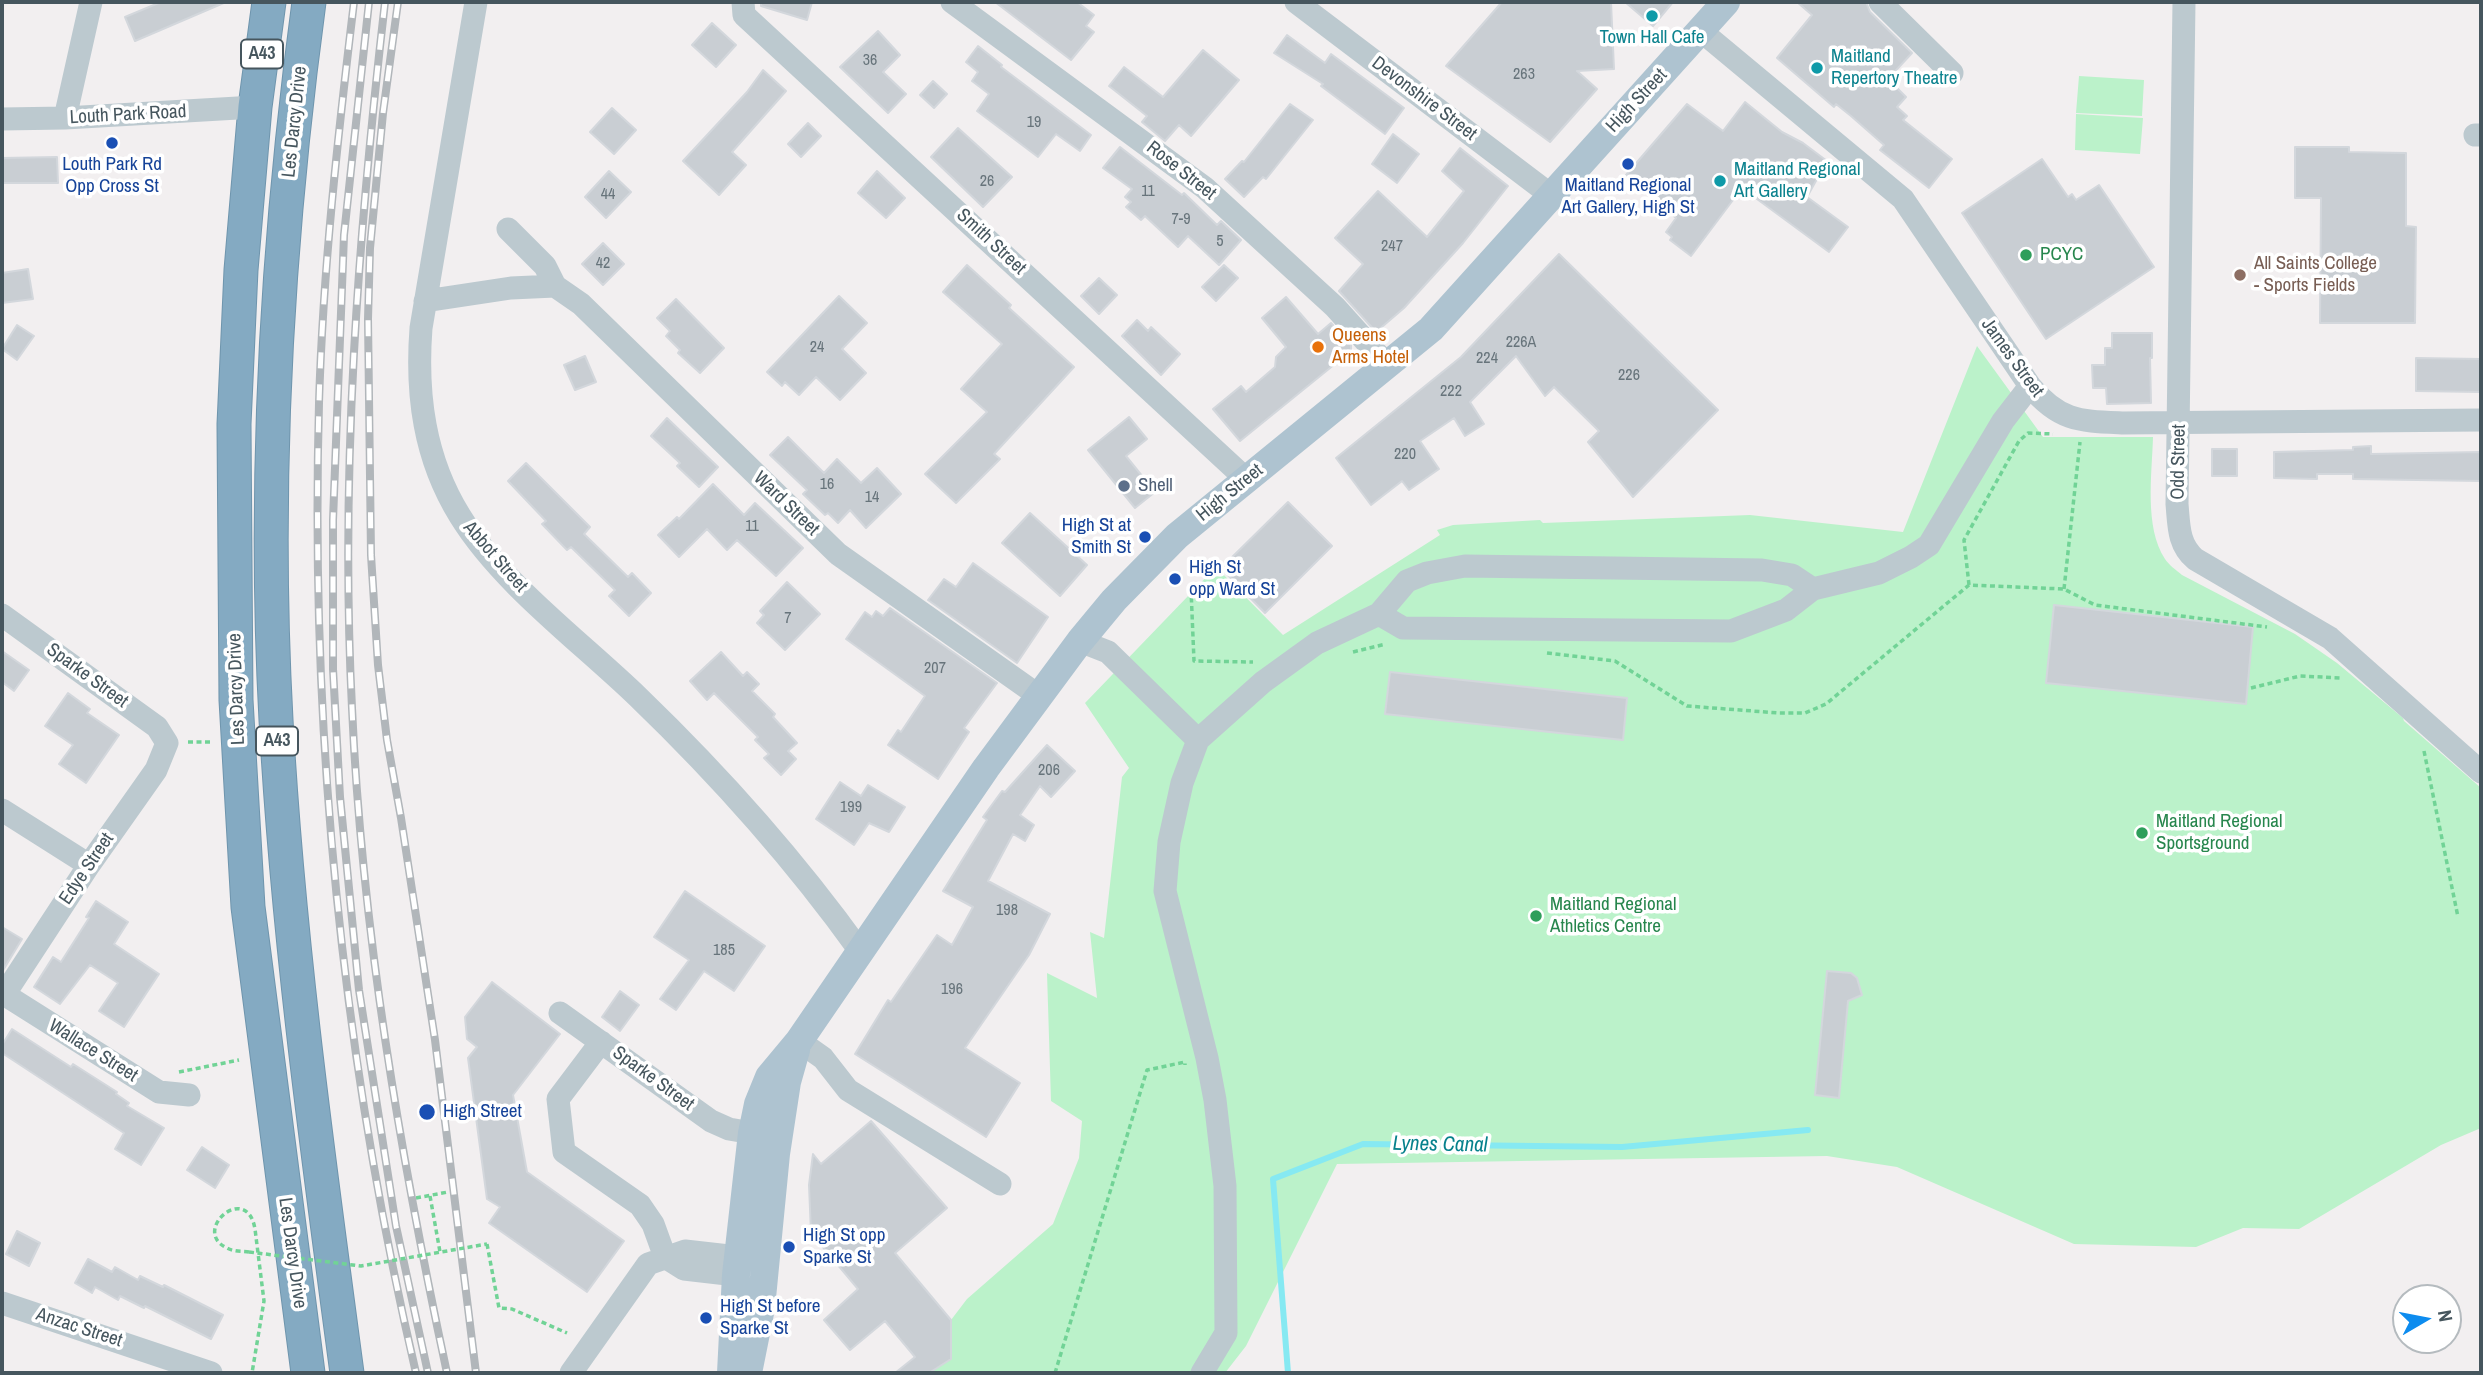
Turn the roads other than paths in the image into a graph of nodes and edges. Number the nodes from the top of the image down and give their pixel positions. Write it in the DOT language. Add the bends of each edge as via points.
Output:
graph roads {
  1 [pos="91,2"];
  2 [pos="269,2"];
  3 [pos="309,2"];
  4 [pos="476,2"];
  5 [pos="743,2"];
  6 [pos="952,2"];
  7 [pos="1296,2"];
  8 [pos="1726,2"];
  9 [pos="1881,2"];
  10 [pos="2184,2"];
  11 [pos="1700,31"];
  12 [pos="1952,73"];
  13 [pos="295,105"];
  14 [pos="255,107"];
  15 [pos="65,118"];
  16 [pos="2,119"];
  17 [pos="1552,196"];
  18 [pos="508,229"];
  19 [pos="555,286"];
  20 [pos="425,301"];
  21 [pos="1388,366"];
  22 [pos="2030,386"];
  23 [pos="2481,420"];
  24 [pos="2180,423"];
  25 [pos="1246,479"];
  26 [pos="1813,589"];
  27 [pos="1379,614"];
  28 [pos="2,615"];
  29 [pos="1080,641"];
  30 [pos="1039,696"];
  31 [pos="1198,740"];
  32 [pos="167,743"];
  33 [pos="2481,772"];
  34 [pos="2,810"];
  35 [pos="89,865"];
  36 [pos="860,951"];
  37 [pos="3,994"];
  38 [pos="560,1013"];
  39 [pos="799,1041"];
  40 [pos="601,1042"];
  41 [pos="189,1095"];
  42 [pos="752,1133"];
  43 [pos="776,1154"];
  44 [pos="1000,1184"];
  45 [pos="665,1257"];
  46 [pos="741,1267"];
  47 [pos="5,1310"];
  48 [pos="156,1356"];
  49 [pos="188,1373"];
  50 [pos="211,1373"];
  51 [pos="308,1373"];
  52 [pos="347,1373"];
  53 [pos="571,1373"];
  54 [pos="743,1373"];
  55 [pos="1202,1373"];
  1 -- 15 [label="street"];
  2 -- 14 [label="highway, Les Darcy Drive / A43"];
  3 -- 13 [label="highway, Les Darcy Drive / A43"];
  4 -- 20 [label="street, Abbot Street"];
  5 -- 25 [label="street, Smith Street" via="744,15"];
  6 -- 21 [label="street, Rose Street" via="1205,188 1335,307"];
  7 -- 17 [label="street, Devonshire Street"];
  8 -- 11 [label="main road, High Street"];
  9 -- 12 [label="street"];
  10 -- 24 [label="street, Odd Street"];
  11 -- 17 [label="main road, High Street"];
  11 -- 22 [label="street, James Street" via="1903,199"];
  13 -- 14 [label="highway"];
  13 -- 52 [label="highway, Les Darcy Drive / A43" via="272,480 276,716 301,1006"];
  14 -- 15 [label="street, Louth Park Road"];
  14 -- 51 [label="highway, Les Darcy Drive / A43" via="234,424 236,699 248,906"];
  15 -- 16 [label="street, Louth Park Road"];
  17 -- 21 [label="main road, High Street" via="1431,329"];
  18 -- 19 [label="street, Ward Street" via="545,265"];
  19 -- 20 [label="street"];
  19 -- 30 [label="street, Ward Street" via="581,304 838,554"];
  20 -- 36 [label="street, Abbot Street" via="419,359 423,421 431,454 460,516 500,568 639,698 754,816"];
  21 -- 25 [label="main road, High Street"];
  22 -- 24 [label="street, James Street" via="2055,412 2083,419"];
  22 -- 26 [label="street" via="2003,421 1928,545 1879,573"];
  23 -- 24 [label="street, James Street"];
  24 -- 33 [label="street, Odd Street" via="2177,504 2185,550 2330,638"];
  25 -- 29 [label="main road, High Street" via="1158,554"];
  26 -- 27 [label="street" via="1786,610 1731,632 1403,628"];
  26 -- 27 [label="street" via="1792,575 1762,570 1465,566 1407,581"];
  27 -- 31 [label="street" via="1317,643 1263,682"];
  28 -- 32 [label="street, Sparke Street" via="156,727"];
  29 -- 30 [label="main road, High Street"];
  29 -- 31 [label="street" via="1108,652"];
  30 -- 36 [label="main road, High Street"];
  31 -- 55 [label="street" via="1182,783 1169,842 1165,891 1208,1058 1225,1186 1226,1333"];
  32 -- 35 [label="street, Edye Street" via="156,770"];
  34 -- 35 [label="street"];
  35 -- 37 [label="street, Edye Street"];
  36 -- 39 [label="main road, High Street"];
  37 -- 41 [label="street, Wallace Street" via="159,1092"];
  38 -- 40 [label="street, Sparke Street"];
  39 -- 42 [label="main road, High Street" via="769,1077"];
  39 -- 43 [label="main road, High Street"];
  39 -- 44 [label="street" via="823,1058 848,1090"];
  40 -- 42 [label="street, Sparke Street" via="711,1121"];
  40 -- 45 [label="street" via="558,1099 564,1152 640,1205"];
  42 -- 46 [label="main road, High Street"];
  43 -- 46 [label="main road"];
  43 -- 54 [label="main road, High Street" via="761,1308"];
  45 -- 46 [label="street" via="684,1269"];
  45 -- 53 [label="street" via="643,1270"];
  46 -- 54 [label="main road, High Street"];
  47 -- 48 [label="street, Anzac Street"];
  48 -- 49 [label="street, Anzac Street"];
  48 -- 50 [label="street, Anzac Street"];
}
